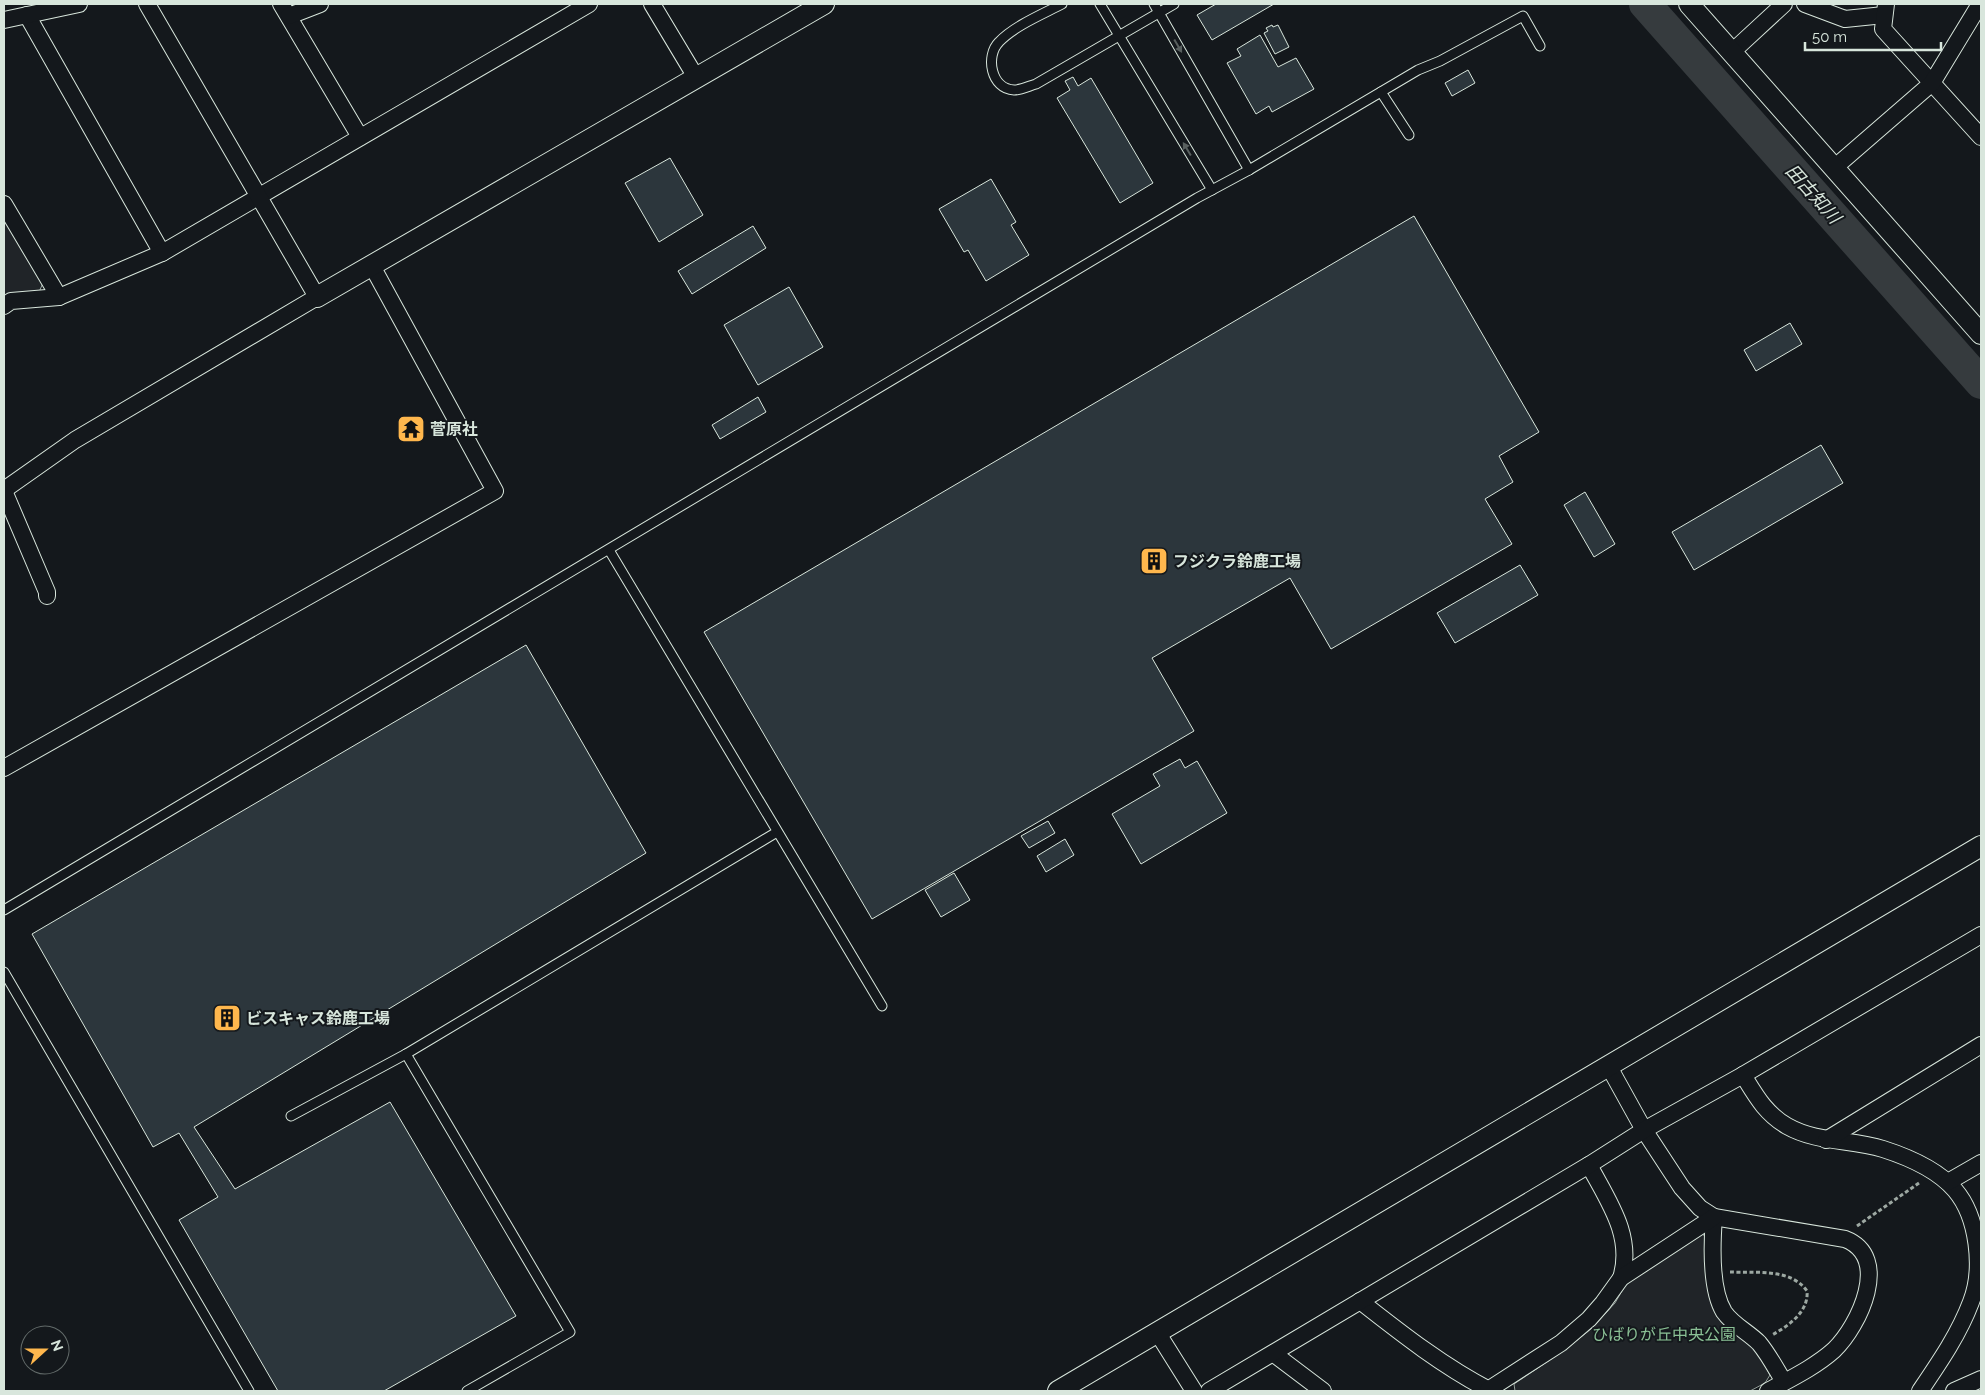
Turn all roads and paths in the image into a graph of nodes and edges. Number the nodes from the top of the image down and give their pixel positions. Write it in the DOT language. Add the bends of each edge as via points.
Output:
graph roads {
  1 [pos="79,4"];
  2 [pos="147,4"];
  3 [pos="320,4"];
  4 [pos="589,4"];
  5 [pos="652,4"];
  6 [pos="824,4"];
  7 [pos="1062,4"];
  8 [pos="1100,4"];
  9 [pos="1174,4"];
  10 [pos="1689,4"];
  11 [pos="1784,4"];
  12 [pos="1805,4"];
  13 [pos="1980,4"];
  14 [pos="1157,8"];
  15 [pos="1885,9"];
  16 [pos="285,10"];
  17 [pos="27,15"];
  18 [pos="4,20"];
  19 [pos="1119,37"];
  20 [pos="1540,46"];
  21 [pos="1732,52"];
  22 [pos="696,79"];
  23 [pos="1932,83"];
  24 [pos="1381,92"];
  25 [pos="1409,135"];
  26 [pos="1981,136"];
  27 [pos="360,137"];
  28 [pos="1834,168"];
  29 [pos="1249,170"];
  30 [pos="1212,190"];
  31 [pos="259,196"];
  32 [pos="4,204"];
  33 [pos="162,253"];
  34 [pos="372,266"];
  35 [pos="59,297"];
  36 [pos="317,297"];
  37 [pos="4,306"];
  38 [pos="1981,334"];
  39 [pos="4,490"];
  40 [pos="609,550"];
  41 [pos="47,596"];
  42 [pos="4,768"];
  43 [pos="778,832"];
  44 [pos="1981,846"];
  45 [pos="4,910"];
  46 [pos="1981,935"];
  47 [pos="4,972"];
  48 [pos="882,1006"];
  49 [pos="1981,1046"];
  50 [pos="406,1054"];
  51 [pos="1608,1065"];
  52 [pos="1743,1075"];
  53 [pos="291,1116"];
  54 [pos="1644,1130"];
  55 [pos="1826,1140"];
  56 [pos="1981,1162"];
  57 [pos="1589,1165"];
  58 [pos="1941,1177"];
  59 [pos="1714,1217"];
  60 [pos="1845,1239"];
  61 [pos="1714,1272"];
  62 [pos="1979,1272"];
  63 [pos="1620,1278"];
  64 [pos="1360,1301"];
  65 [pos="1158,1332"];
  66 [pos="1758,1342"];
  67 [pos="1274,1354"];
  68 [pos="1981,1379"];
  69 [pos="1778,1388"];
  70 [pos="249,1391"];
  71 [pos="467,1391"];
  72 [pos="1058,1391"];
  73 [pos="1194,1391"];
  74 [pos="1209,1391"];
  75 [pos="1323,1391"];
  76 [pos="1490,1391"];
  77 [pos="1920,1391"];
  78 [pos="1954,1391"];
  1 -- 17 [label="street"];
  2 -- 31 [label="street"];
  3 -- 16 [label="street"];
  4 -- 27 [label="street"];
  5 -- 22 [label="street"];
  6 -- 22 [label="street"];
  7 -- 19 [label="lane" via="997,43 991,65 994,76 1004,86 1013,90 1036,84 1105,42"];
  8 -- 19 [label="lane"];
  9 -- 14 [label="lane"];
  10 -- 21 [label="street"];
  11 -- 21 [label="street"];
  12 -- 15 [label="street" via="1845,19"];
  13 -- 23 [label="street"];
  14 -- 19 [label="lane"];
  14 -- 29 [label="lane, one-way"];
  15 -- 23 [label="street" via="1883,29"];
  16 -- 27 [label="street"];
  17 -- 18 [label="street"];
  17 -- 33 [label="street"];
  30 -- 19 [label="lane, one-way"];
  20 -- 24 [label="lane" via="1523,16"];
  21 -- 28 [label="street"];
  22 -- 34 [label="street"];
  23 -- 26 [label="street"];
  23 -- 28 [label="street"];
  24 -- 25 [label="lane"];
  24 -- 29 [label="lane"];
  27 -- 31 [label="street"];
  28 -- 38 [label="street"];
  29 -- 30 [label="lane"];
  30 -- 40 [label="lane"];
  31 -- 33 [label="street"];
  31 -- 36 [label="street"];
  32 -- 35 [label="street"];
  33 -- 35 [label="street"];
  34 -- 36 [label="street"];
  34 -- 42 [label="street" via="495,491"];
  35 -- 37 [label="street" via="11,301"];
  36 -- 39 [label="street" via="75,440"];
  39 -- 41 [label="street"];
  40 -- 43 [label="lane"];
  40 -- 45 [label="lane"];
  43 -- 48 [label="lane"];
  43 -- 50 [label="lane"];
  44 -- 51 [label="street"];
  46 -- 52 [label="street"];
  47 -- 70 [label="lane"];
  49 -- 55 [label="street"];
  50 -- 53 [label="lane"];
  50 -- 71 [label="lane" via="570,1332"];
  51 -- 54 [label="street"];
  51 -- 65 [label="street"];
  52 -- 54 [label="street"];
  52 -- 55 [label="street" via="1766,1112 1788,1127"];
  54 -- 57 [label="street"];
  54 -- 59 [label="street" via="1682,1188 1700,1208"];
  55 -- 58 [label="street" via="1881,1149 1916,1162"];
  56 -- 58 [label="street"];
  57 -- 63 [label="street" via="1625,1242 1626,1262"];
  57 -- 64 [label="street"];
  58 -- 60 [label="path" via="1851,1230"];
  58 -- 62 [label="street" via="1956,1191 1967,1213 1975,1233"];
  59 -- 60 [label="street"];
  59 -- 61 [label="street"];
  59 -- 63 [label="street"];
  60 -- 69 [label="street" via="1861,1249 1869,1267 1867,1293 1860,1310 1836,1348"];
  61 -- 66 [label="street" via="1718,1296 1725,1312"];
  61 -- 66 [label="path" via="1783,1275 1798,1281 1807,1291 1805,1306 1796,1318"];
  62 -- 77 [label="street" via="1972,1300 1959,1330"];
  63 -- 76 [label="street" via="1582,1325"];
  64 -- 67 [label="street"];
  64 -- 76 [label="street" via="1458,1373"];
  65 -- 72 [label="street"];
  65 -- 73 [label="street"];
  66 -- 69 [label="street" via="1770,1358"];
  67 -- 74 [label="street"];
  67 -- 75 [label="street"];
  68 -- 78 [label="street"];
}
